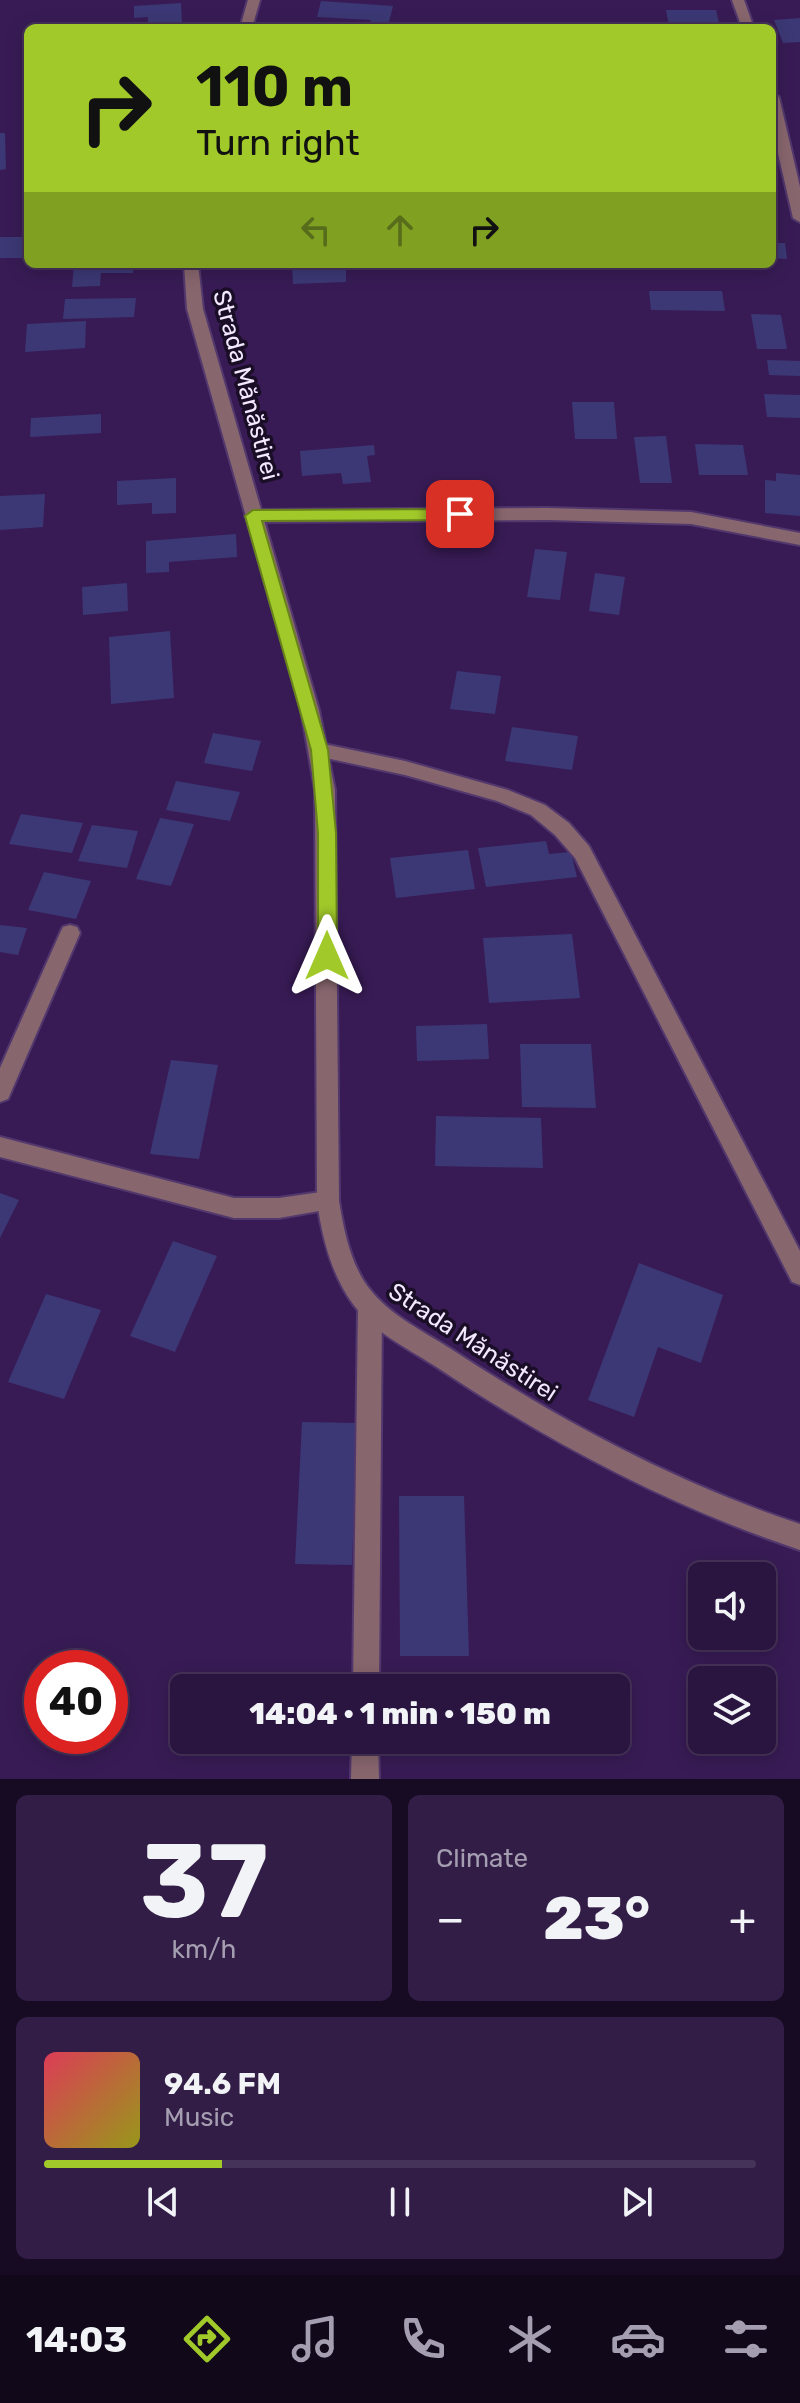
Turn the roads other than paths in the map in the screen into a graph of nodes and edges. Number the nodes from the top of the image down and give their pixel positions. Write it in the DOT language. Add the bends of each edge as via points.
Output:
graph roads {
  1 [pos="254,0"];
  2 [pos="738,0"];
  3 [pos="247,24"];
  4 [pos="747,24"];
  5 [pos="776,114"];
  6 [pos="800,218"];
  7 [pos="191,268"];
  8 [pos="253,516"];
  9 [pos="800,539"];
  10 [pos="319,750"];
  11 [pos="70,933"];
  12 [pos="0,1092"];
  13 [pos="0,1147"];
  14 [pos="328,1201"];
  15 [pos="800,1274"];
  16 [pos="370,1307"];
  17 [pos="800,1537"];
  18 [pos="366,1674"];
  19 [pos="365,1754"];
  20 [pos="365,1779"];
  1 -- 3 [label="street"];
  2 -- 4 [label="street"];
  5 -- 6 [label="street"];
  7 -- 8 [label="street, Strada Mănăstirei" via="195,309"];
  8 -- 9 [label="street" via="691,518"];
  8 -- 10 [label="street, Strada Mănăstirei"];
  10 -- 14 [label="street, Strada Mănăstirei" via="327,833"];
  10 -- 15 [label="street" via="501,795 538,810 562,829 582,852"];
  11 -- 12 [label="street"];
  13 -- 14 [label="street" via="234,1208"];
  14 -- 16 [label="street, Strada Mănăstirei" via="333,1238"];
  16 -- 17 [label="street, Strada Mănăstirei" via="495,1393 601,1451 712,1506"];
  16 -- 18 [label="street"];
  19 -- 20 [label="street"];
}
